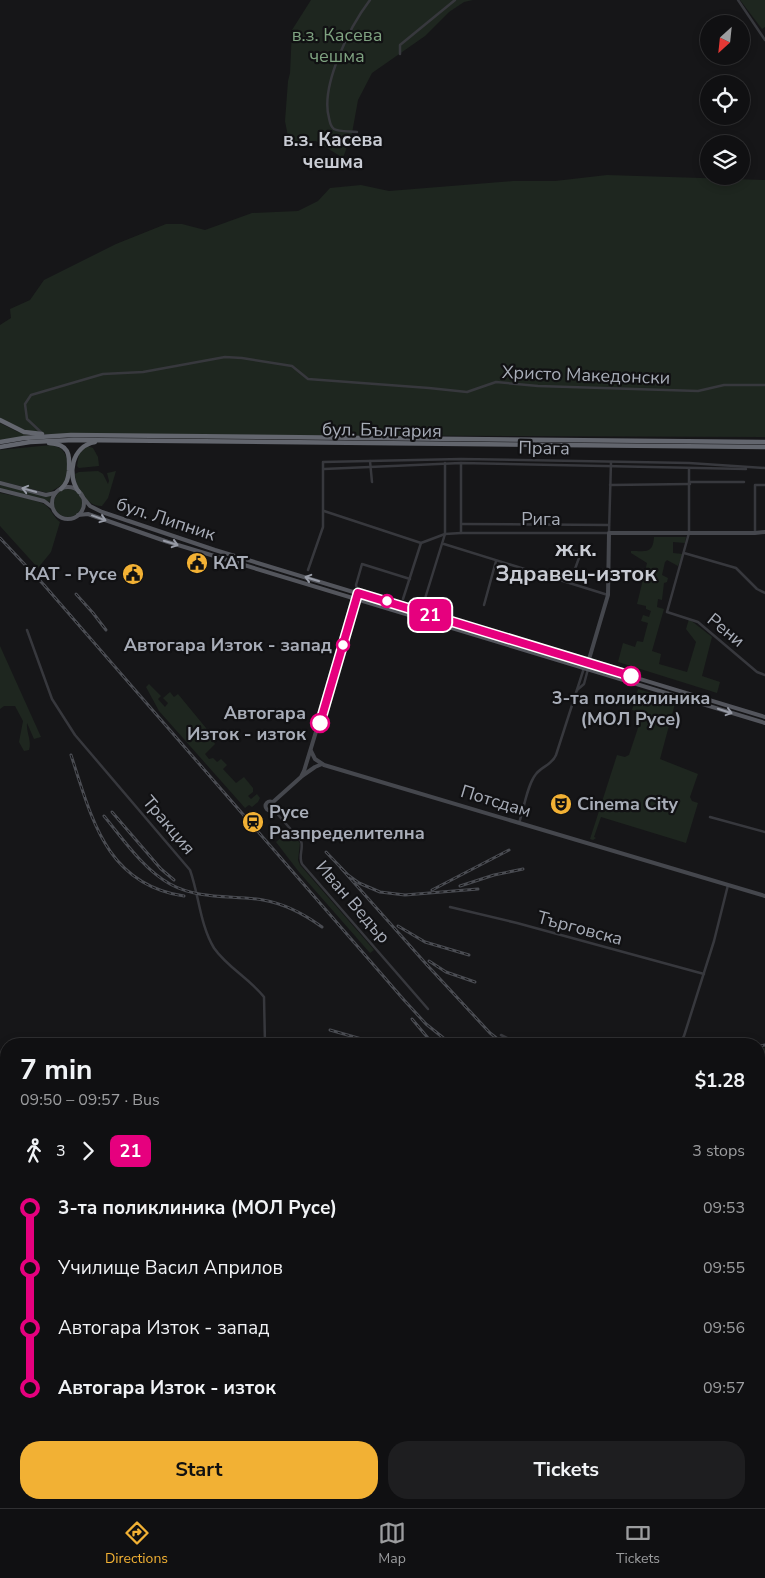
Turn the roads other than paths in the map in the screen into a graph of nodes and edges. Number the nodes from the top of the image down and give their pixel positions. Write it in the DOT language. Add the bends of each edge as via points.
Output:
graph roads {
  1 [pos="370,0"];
  2 [pos="455,0"];
  3 [pos="738,0"];
  4 [pos="765,40"];
  5 [pos="400,54"];
  6 [pos="357,132"];
  7 [pos="765,384"];
  8 [pos="0,420"];
  9 [pos="44,434"];
  10 [pos="63,436"];
  11 [pos="115,441"];
  12 [pos="0,442"];
  13 [pos="30,442"];
  14 [pos="765,442"];
  15 [pos="0,447"];
  16 [pos="765,447"];
  17 [pos="461,459"];
  18 [pos="370,461"];
  19 [pos="445,461"];
  20 [pos="611,462"];
  21 [pos="461,463"];
  22 [pos="689,463"];
  23 [pos="610,466"];
  24 [pos="371,467"];
  25 [pos="689,468"];
  26 [pos="755,468"];
  27 [pos="765,468"];
  28 [pos="323,469"];
  29 [pos="372,482"];
  30 [pos="744,482"];
  31 [pos="0,483"];
  32 [pos="690,483"];
  33 [pos="610,485"];
  34 [pos="765,485"];
  35 [pos="0,490"];
  36 [pos="59,490"];
  37 [pos="80,494"];
  38 [pos="53,508"];
  39 [pos="324,511"];
  40 [pos="78,515"];
  41 [pos="462,524"];
  42 [pos="609,525"];
  43 [pos="765,532"];
  44 [pos="461,533"];
  45 [pos="609,533"];
  46 [pos="689,533"];
  47 [pos="755,533"];
  48 [pos="445,534"];
  49 [pos="422,543"];
  50 [pos="444,544"];
  51 [pos="215,550"];
  52 [pos="571,550"];
  53 [pos="684,553"];
  54 [pos="213,556"];
  55 [pos="496,561"];
  56 [pos="308,570"];
  57 [pos="410,579"];
  58 [pos="570,583"];
  59 [pos="358,593"];
  60 [pos="765,593"];
  61 [pos="608,595"];
  62 [pos="357,599"];
  63 [pos="403,599"];
  64 [pos="484,605"];
  65 [pos="419,611"];
  66 [pos="27,630"];
  67 [pos="588,663"];
  68 [pos="586,668"];
  69 [pos="765,676"];
  70 [pos="765,717"];
  71 [pos="765,723"];
  72 [pos="311,750"];
  73 [pos="324,765"];
  74 [pos="301,777"];
  75 [pos="273,802"];
  76 [pos="273,809"];
  77 [pos="710,817"];
  78 [pos="519,823"];
  79 [pos="765,832"];
  80 [pos="728,885"];
  81 [pos="765,896"];
  82 [pos="450,907"];
  83 [pos="704,974"];
  84 [pos="428,1009"];
  85 [pos="501,1035"];
  86 [pos="265,1038"];
  87 [pos="507,1038"];
  88 [pos="683,1038"];
  1 -- 6 [label="street" via="338,58 328,90 330,124 337,130"];
  2 -- 5 [label="street" via="400,45"];
  3 -- 4 [label="street"];
  7 -- 9 [label="street, Христо Македонски" via="724,385 698,391 496,382 467,392 308,379 292,366 225,357 143,372 96,376 30,395 26,404 27,419"];
  8 -- 9 [label="highway" via="24,432"];
  9 -- 10 [label="highway"];
  10 -- 12 [label="highway, бул. България"];
  10 -- 14 [label="highway, бул. България"];
  11 -- 13 [label="highway, бул. България"];
  11 -- 16 [label="highway, бул. България"];
  11 -- 37 [label="highway" via="87,444 76,453 72,476"];
  13 -- 15 [label="highway, бул. България"];
  13 -- 36 [label="highway" via="56,444 66,450 68,478"];
  17 -- 19 [label="street, Прага"];
  17 -- 20 [label="street, Прага"];
  17 -- 21 [label="street"];
  18 -- 19 [label="street, Прага"];
  18 -- 24 [label="street"];
  18 -- 28 [label="street, Прага" via="323,462"];
  19 -- 21 [label="street"];
  19 -- 24 [label="street"];
  19 -- 48 [label="street"];
  20 -- 22 [label="street, Прага"];
  20 -- 23 [label="street"];
  21 -- 23 [label="street"];
  21 -- 41 [label="street"];
  22 -- 25 [label="street"];
  22 -- 26 [label="street, Прага"];
  23 -- 25 [label="street"];
  23 -- 33 [label="street"];
  24 -- 28 [label="street"];
  24 -- 29 [label="street"];
  25 -- 26 [label="street"];
  25 -- 32 [label="street"];
  26 -- 27 [label="street, Прага"];
  28 -- 39 [label="street"];
  30 -- 32 [label="street"];
  36 -- 31 [label="main road, one-way" via="46,494"];
  32 -- 33 [label="street"];
  32 -- 46 [label="street"];
  33 -- 42 [label="street"];
  34 -- 47 [label="street" via="755,485"];
  35 -- 38 [label="main road" via="44,501"];
  36 -- 37 [label="main road" via="72,488"];
  36 -- 38 [label="main road" via="52,501"];
  37 -- 40 [label="main road" via="83,504"];
  37 -- 51 [label="main road, бул. Липник" via="90,506 102,512"];
  38 -- 40 [label="main road" via="65,519"];
  39 -- 49 [label="street"];
  39 -- 56 [label="street" via="323,527"];
  40 -- 54 [label="main road, бул. Липник, one-way" via="88,514"];
  41 -- 42 [label="street"];
  41 -- 44 [label="street"];
  42 -- 45 [label="street"];
  43 -- 47 [label="street, Рига"];
  44 -- 45 [label="street, Рига"];
  44 -- 48 [label="street, Рига"];
  45 -- 46 [label="street, Рига"];
  45 -- 61 [label="street"];
  46 -- 47 [label="street, Рига"];
  46 -- 53 [label="street"];
  48 -- 49 [label="street, Рига"];
  48 -- 50 [label="street"];
  49 -- 57 [label="street"];
  50 -- 55 [label="street"];
  50 -- 65 [label="street"];
  51 -- 54 [label="main road"];
  59 -- 51 [label="main road, бул. Липник, one-way"];
  52 -- 58 [label="street" via="580,555"];
  53 -- 60 [label="street" via="736,568"];
  53 -- 69 [label="street, Рени" via="666,612 698,622"];
  54 -- 62 [label="main road, бул. Липник"];
  55 -- 58 [label="street"];
  55 -- 64 [label="street"];
  57 -- 59 [label="street" via="362,564 356,585"];
  57 -- 63 [label="street"];
  58 -- 61 [label="street"];
  59 -- 62 [label="street"];
  59 -- 65 [label="main road, бул. Липник"];
  61 -- 67 [label="street"];
  62 -- 68 [label="main road, бул. Липник"];
  62 -- 72 [label="street"];
  65 -- 67 [label="main road, бул. Липник"];
  66 -- 86 [label="street, Тракция" via="52,699 64,720 190,870 213,946 264,997"];
  67 -- 68 [label="street"];
  67 -- 70 [label="main road, бул. Липник"];
  68 -- 71 [label="main road, бул. Липник, one-way"];
  68 -- 78 [label="street" via="556,755 534,778"];
  72 -- 73 [label="street" via="314,758"];
  72 -- 74 [label="street"];
  73 -- 74 [label="street" via="317,765"];
  73 -- 78 [label="street, Потсдам"];
  74 -- 75 [label="street"];
  75 -- 76 [label="street"];
  75 -- 76 [label="street" via="269,801 265,806"];
  76 -- 84 [label="street, Иван Ведър" via="303,844 302,864"];
  77 -- 79 [label="street"];
  78 -- 80 [label="street, Потсдам"];
  80 -- 81 [label="street, Потсдам"];
  80 -- 83 [label="street"];
  82 -- 83 [label="street, Търговска"];
  83 -- 88 [label="street"];
  85 -- 87 [label="street"];
}
